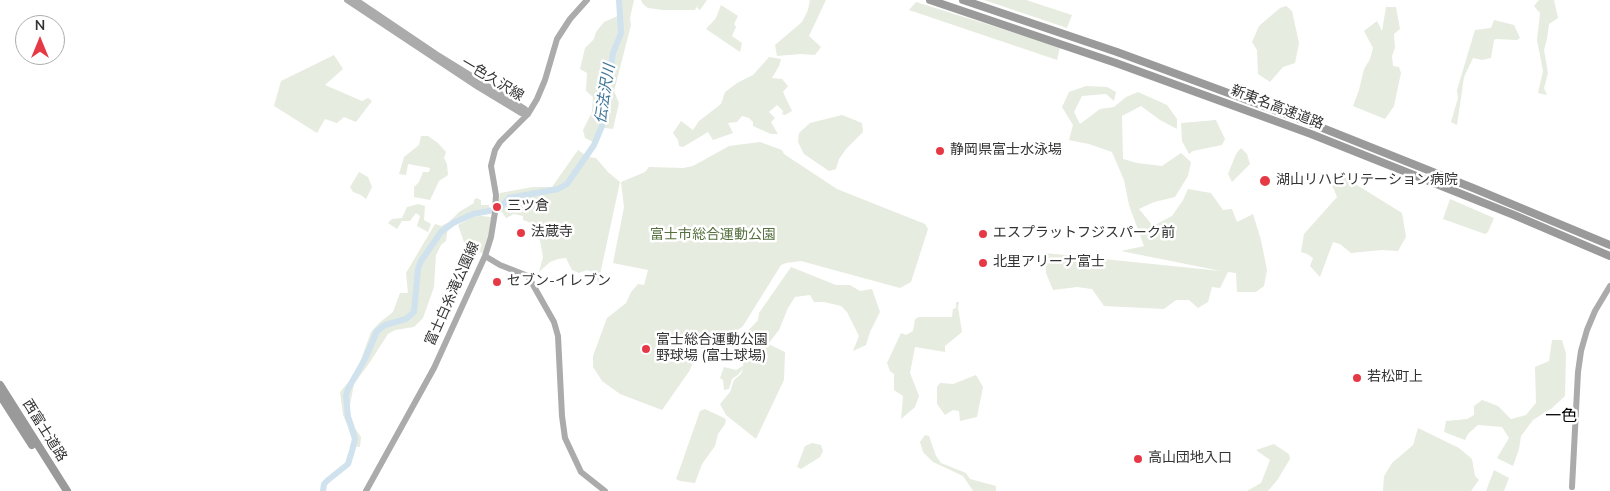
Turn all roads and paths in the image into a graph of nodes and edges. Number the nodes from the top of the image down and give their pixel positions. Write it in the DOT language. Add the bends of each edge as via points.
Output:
graph roads {
  1 [pos="347,0"];
  2 [pos="356,0"];
  3 [pos="587,0"];
  4 [pos="930,0"];
  5 [pos="962,0"];
  6 [pos="528,114"];
  7 [pos="1610,245"];
  8 [pos="485,256"];
  9 [pos="1610,256"];
  10 [pos="1610,286"];
  11 [pos="0,385"];
  12 [pos="0,395"];
  13 [pos="1572,487"];
  14 [pos="61,491"];
  15 [pos="67,491"];
  16 [pos="366,491"];
  17 [pos="605,491"];
  1 -- 6 [label="main road, 一色久沢線" via="463,78 521,113"];
  2 -- 6 [label="main road, 一色久沢線" via="452,65 525,109"];
  3 -- 6 [label="main road, 富士白糸滝公園線" via="557,39 545,80"];
  4 -- 9 [label="highway, 新東名高速道路" via="1277,121"];
  5 -- 7 [label="highway, 新東名高速道路" via="1117,52 1315,125"];
  6 -- 8 [label="main road, 富士白糸滝公園線" via="500,142 493,156 495,209"];
  8 -- 16 [label="main road, 富士白糸滝公園線" via="434,368"];
  8 -- 17 [label="main road" via="528,276 554,322 558,336 562,424 568,446 581,472"];
  10 -- 13 [label="main road" via="1595,310 1581,351"];
  11 -- 15 [label="highway, 西富士道路"];
  12 -- 14 [label="highway, 西富士道路"];
}
